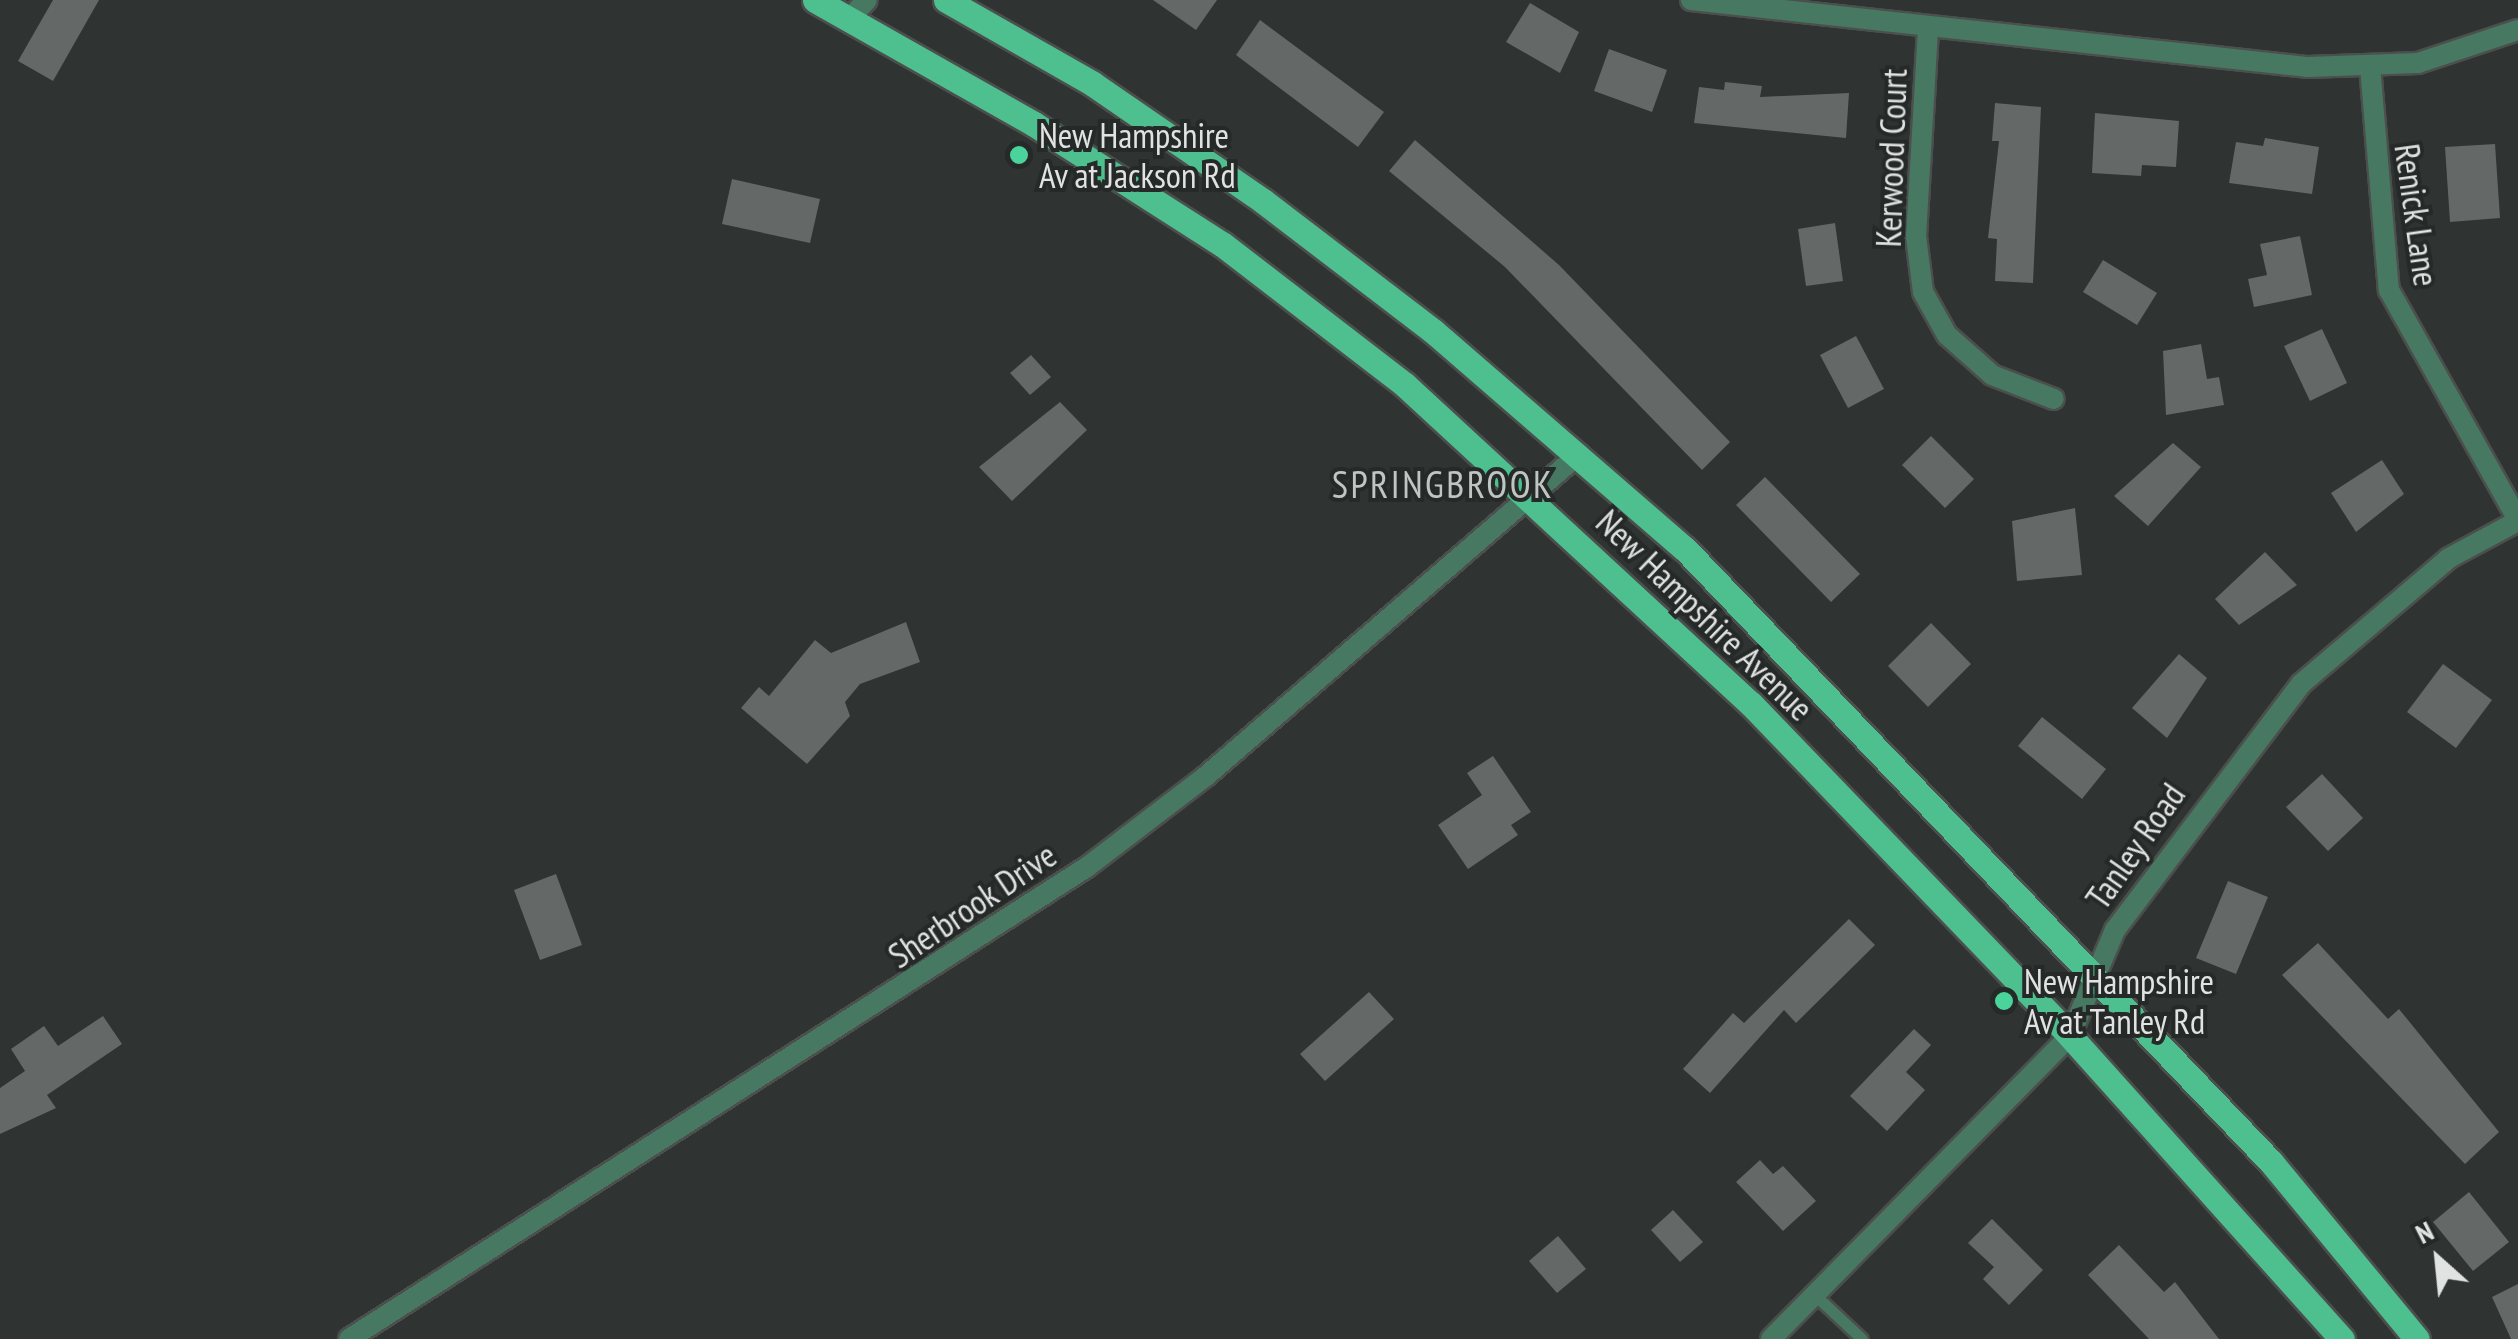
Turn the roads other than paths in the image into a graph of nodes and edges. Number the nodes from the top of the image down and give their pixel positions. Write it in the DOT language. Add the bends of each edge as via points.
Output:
graph roads {
  1 [pos="815,0"];
  2 [pos="946,0"];
  3 [pos="1691,0"];
  4 [pos="859,8"];
  5 [pos="1928,29"];
  6 [pos="2518,30"];
  7 [pos="2370,66"];
  8 [pos="2054,400"];
  9 [pos="1578,454"];
  10 [pos="1530,496"];
  11 [pos="2518,520"];
  12 [pos="2096,977"];
  13 [pos="2070,1036"];
  14 [pos="1815,1294"];
  15 [pos="348,1339"];
  16 [pos="1771,1339"];
  17 [pos="1862,1339"];
  18 [pos="2342,1339"];
  19 [pos="2416,1339"];
  1 -- 4 [label="main road, New Hampshire Avenue"];
  2 -- 9 [label="main road, New Hampshire Avenue" via="1093,84 1263,201"];
  3 -- 5 [label="street"];
  4 -- 10 [label="main road, New Hampshire Avenue" via="1222,244 1405,385"];
  5 -- 7 [label="street" via="2066,36 2308,67"];
  5 -- 8 [label="street, Kerwood Court" via="1916,236 1923,292 1947,335 1992,376"];
  6 -- 7 [label="street" via="2418,63"];
  7 -- 11 [label="street, Renick Lane" via="2389,290"];
  9 -- 10 [label="street, Sherbrook Drive"];
  9 -- 12 [label="main road, New Hampshire Avenue" via="1804,668"];
  10 -- 13 [label="main road, New Hampshire Avenue" via="1751,704"];
  10 -- 15 [label="street, Sherbrook Drive" via="1206,776 1087,867"];
  11 -- 12 [label="street, Tanley Road" via="2436,568 2301,684 2125,915"];
  12 -- 13 [label="street, Tanley Road"];
  12 -- 19 [label="main road, New Hampshire Avenue" via="2283,1176"];
  13 -- 14 [label="street, Tanley Road"];
  13 -- 18 [label="main road, New Hampshire Avenue"];
  14 -- 16 [label="street, Tanley Road"];
  14 -- 17 [label="lane"];
}
